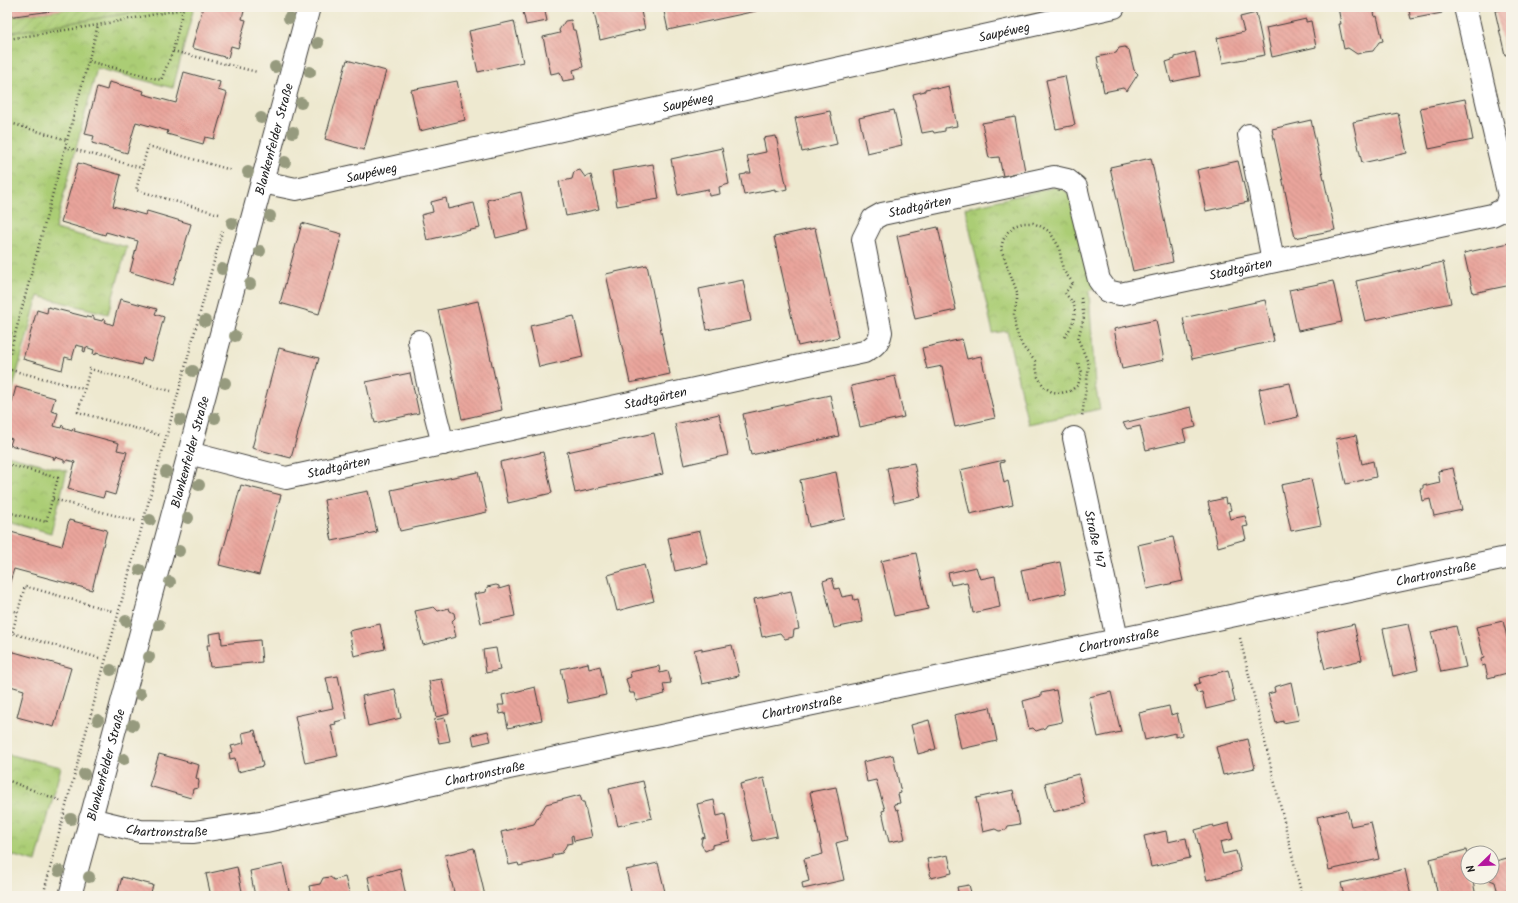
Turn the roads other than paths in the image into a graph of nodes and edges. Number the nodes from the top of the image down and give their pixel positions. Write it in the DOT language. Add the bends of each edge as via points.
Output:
graph roads {
  1 [pos="309,7"];
  2 [pos="1114,7"];
  3 [pos="1465,7"];
  4 [pos="1249,135"];
  5 [pos="262,182"];
  6 [pos="1273,261"];
  7 [pos="419,341"];
  8 [pos="1074,438"];
  9 [pos="443,444"];
  10 [pos="189,453"];
  11 [pos="1511,557"];
  12 [pos="1117,639"];
  13 [pos="90,819"];
  14 [pos="70,896"];
  1 -- 5 [label="street, Blankenfelder Straße"];
  2 -- 5 [label="street, Saupéweg" via="293,190"];
  3 -- 6 [label="street, Stadtgärten" via="1509,196 1504,209 1492,215"];
  4 -- 6 [label="street"];
  5 -- 10 [label="street, Blankenfelder Straße"];
  6 -- 9 [label="street, Stadtgärten" via="1120,294 1107,291 1099,280 1076,187 1067,180 1054,177 882,214 873,219 863,239 881,332 880,340 864,352"];
  7 -- 9 [label="street"];
  8 -- 12 [label="street, Straße 147"];
  9 -- 10 [label="street, Stadtgärten" via="286,478"];
  10 -- 13 [label="street, Blankenfelder Straße"];
  11 -- 12 [label="street, Chartronstraße"];
  12 -- 13 [label="street, Chartronstraße" via="266,821 194,832 140,831"];
  13 -- 14 [label="street, Blankenfelder Straße"];
}
